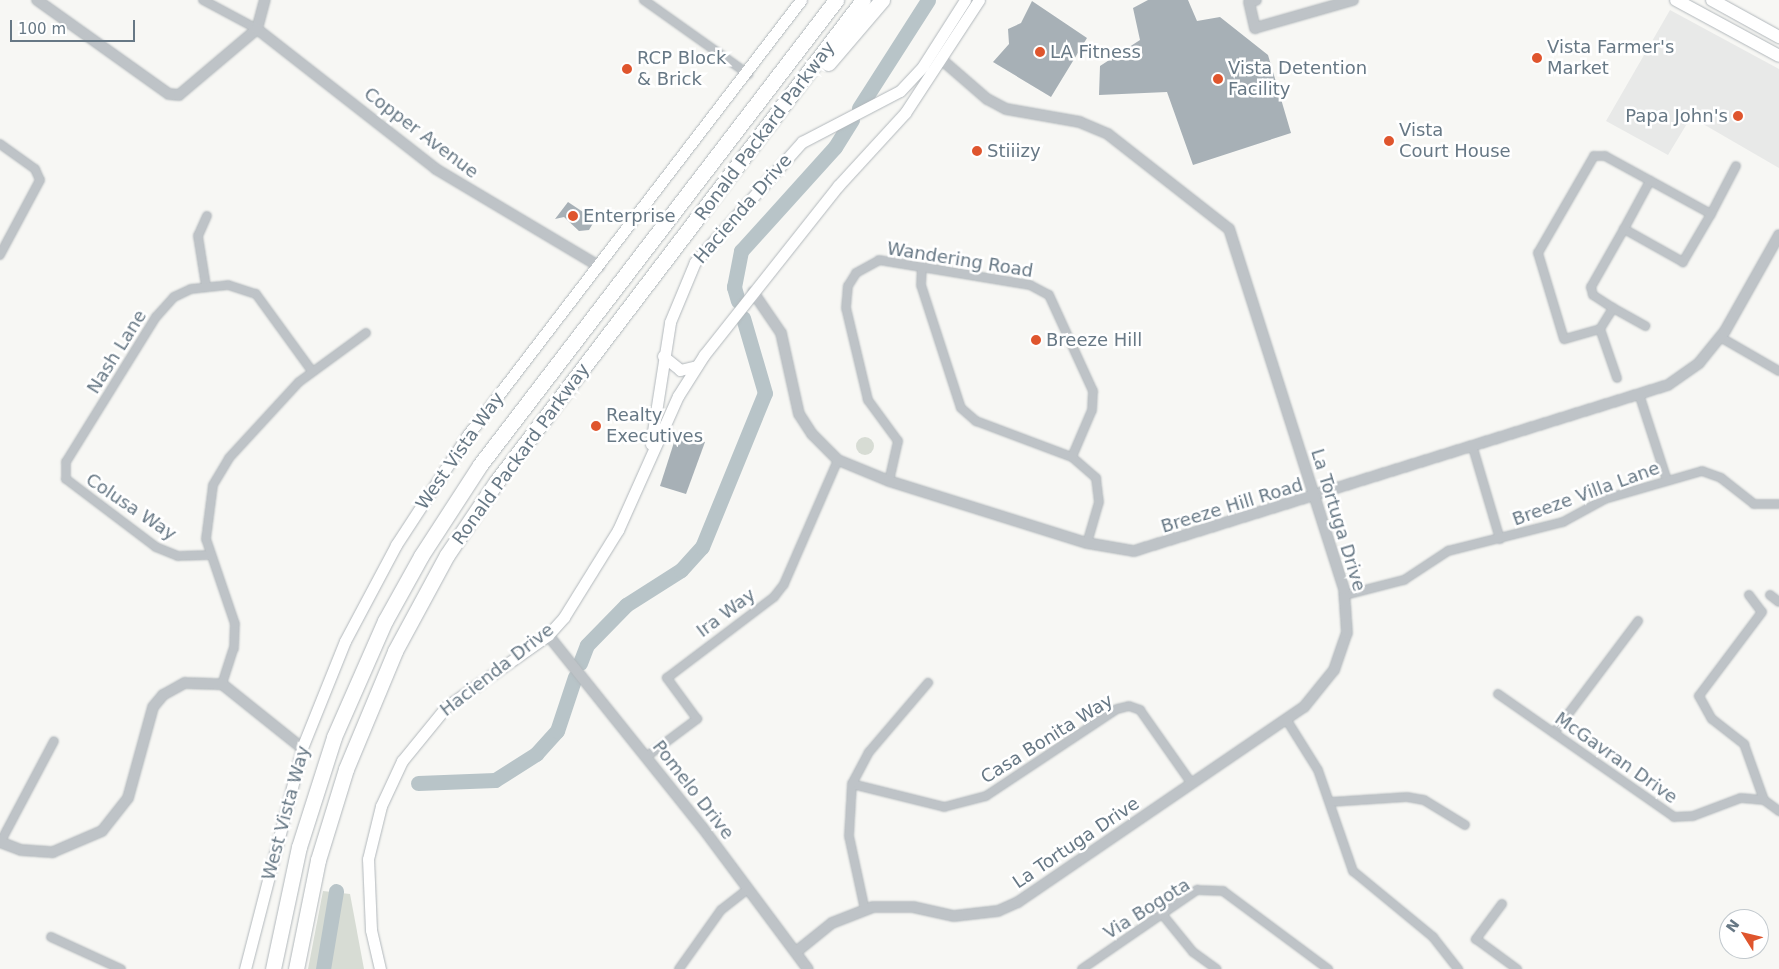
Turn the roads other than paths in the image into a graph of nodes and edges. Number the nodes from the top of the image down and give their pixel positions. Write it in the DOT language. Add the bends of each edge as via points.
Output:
graph roads {
  1 [pos="37,0"];
  2 [pos="203,0"];
  3 [pos="265,0"];
  4 [pos="801,0"];
  5 [pos="826,0"];
  6 [pos="836,0"];
  7 [pos="863,0"];
  8 [pos="882,0"];
  9 [pos="965,0"];
  10 [pos="979,0"];
  11 [pos="1256,0"];
  12 [pos="1353,0"];
  13 [pos="1676,0"];
  14 [pos="1712,0"];
  15 [pos="649,1"];
  16 [pos="257,29"];
  17 [pos="1779,37"];
  18 [pos="936,55"];
  19 [pos="795,56"];
  20 [pos="1779,56"];
  21 [pos="748,74"];
  22 [pos="792,96"];
  23 [pos="0,144"];
  24 [pos="1736,166"];
  25 [pos="1650,181"];
  26 [pos="1711,214"];
  27 [pos="207,216"];
  28 [pos="1624,229"];
  29 [pos="1779,236"];
  30 [pos="0,255"];
  31 [pos="599,266"];
  32 [pos="922,266"];
  33 [pos="206,286"];
  34 [pos="754,292"];
  35 [pos="1613,308"];
  36 [pos="1645,326"];
  37 [pos="1600,329"];
  38 [pos="366,333"];
  39 [pos="1720,337"];
  40 [pos="663,356"];
  41 [pos="697,366"];
  42 [pos="312,371"];
  43 [pos="1779,371"];
  44 [pos="1617,378"];
  45 [pos="1640,397"];
  46 [pos="1473,448"];
  47 [pos="71,454"];
  48 [pos="1072,457"];
  49 [pos="838,460"];
  50 [pos="1667,480"];
  51 [pos="889,481"];
  52 [pos="636,494"];
  53 [pos="1315,497"];
  54 [pos="1779,504"];
  55 [pos="1500,539"];
  56 [pos="1087,543"];
  57 [pos="208,555"];
  58 [pos="1345,595"];
  59 [pos="1748,595"];
  60 [pos="1770,595"];
  61 [pos="1779,602"];
  62 [pos="1638,621"];
  63 [pos="548,635"];
  64 [pos="928,683"];
  65 [pos="222,684"];
  66 [pos="1498,694"];
  67 [pos="1286,719"];
  68 [pos="1554,733"];
  69 [pos="54,741"];
  70 [pos="302,748"];
  71 [pos="646,757"];
  72 [pos="852,784"];
  73 [pos="1192,784"];
  74 [pos="1764,800"];
  75 [pos="1330,802"];
  76 [pos="1779,811"];
  77 [pos="1465,825"];
  78 [pos="0,842"];
  79 [pos="748,889"];
  80 [pos="1502,904"];
  81 [pos="865,910"];
  82 [pos="1162,914"];
  83 [pos="52,936"];
  84 [pos="796,952"];
  85 [pos="121,969"];
  86 [pos="245,969"];
  87 [pos="273,969"];
  88 [pos="296,969"];
  89 [pos="380,969"];
  90 [pos="679,969"];
  91 [pos="808,969"];
  92 [pos="1082,969"];
  93 [pos="1216,969"];
  94 [pos="1328,969"];
  95 [pos="1458,969"];
  96 [pos="1517,969"];
  1 -- 16 [label="street" via="169,94 187,91"];
  2 -- 16 [label="street"];
  3 -- 16 [label="street"];
  4 -- 21 [label="main road, West Vista Way"];
  5 -- 19 [label="highway"];
  6 -- 19 [label="highway, Ronald Packard Parkway"];
  7 -- 22 [label="highway, Ronald Packard Parkway"];
  8 -- 22 [label="highway" via="831,61"];
  9 -- 18 [label="main road, Hacienda Drive"];
  10 -- 18 [label="main road, Hacienda Drive"];
  11 -- 12 [label="street" via="1249,2 1255,28"];
  13 -- 20 [label="main road"];
  14 -- 17 [label="main road"];
  15 -- 21 [label="street"];
  16 -- 31 [label="street, Copper Avenue" via="436,169"];
  18 -- 34 [label="main road, Hacienda Drive" via="904,113 838,186"];
  18 -- 40 [label="main road, Hacienda Drive" via="886,102 819,130 786,157 695,262 670,322"];
  18 -- 53 [label="street, La Tortuga Drive" via="987,100 1006,109 1080,122 1108,134 1222,219 1238,250"];
  19 -- 87 [label="highway, Ronald Packard Parkway" via="480,465 421,556 385,621 334,737 299,847"];
  21 -- 31 [label="main road, West Vista Way"];
  22 -- 88 [label="highway, Ronald Packard Parkway" via="502,474 447,555 395,651 346,769 318,860"];
  23 -- 30 [label="street" via="30,166 40,180 38,191 7,235"];
  24 -- 26 [label="street"];
  25 -- 26 [label="street"];
  25 -- 28 [label="street"];
  25 -- 37 [label="street" via="1605,156 1594,156 1538,253 1564,338"];
  26 -- 28 [label="street" via="1683,262"];
  27 -- 33 [label="street" via="198,236"];
  28 -- 35 [label="street" via="1591,287 1593,295"];
  29 -- 39 [label="street, Breeze Hill Road"];
  31 -- 70 [label="main road, West Vista Way" via="430,490 345,641"];
  32 -- 48 [label="street" via="921,285 961,408 976,421"];
  32 -- 48 [label="street, Wandering Road" via="1030,285 1049,295 1093,391 1092,410"];
  32 -- 51 [label="street, Wandering Road" via="879,260 862,267 848,286 846,308 868,400 898,441"];
  33 -- 42 [label="street, Nash Lane" via="228,285 256,294"];
  33 -- 47 [label="street, Nash Lane" via="174,297 164,306"];
  34 -- 41 [label="main road, Hacienda Drive"];
  34 -- 49 [label="street, Breeze Hill Road" via="781,333 799,414 812,434"];
  35 -- 36 [label="street"];
  35 -- 37 [label="street"];
  37 -- 44 [label="street"];
  38 -- 42 [label="street"];
  39 -- 43 [label="street"];
  39 -- 45 [label="street, Breeze Hill Road" via="1690,369"];
  40 -- 41 [label="main road" via="680,370"];
  40 -- 52 [label="main road, Hacienda Drive" via="653,435"];
  41 -- 52 [label="main road, Hacienda Drive" via="678,396"];
  42 -- 57 [label="street" via="220,472 207,503"];
  45 -- 46 [label="street, Breeze Hill Road"];
  45 -- 50 [label="street"];
  46 -- 53 [label="street, Breeze Hill Road"];
  46 -- 55 [label="street"];
  47 -- 57 [label="street, Colusa Way" via="64,469 74,487 166,552"];
  48 -- 56 [label="street" via="1089,469 1098,489 1099,502"];
  49 -- 51 [label="street, Breeze Hill Road"];
  49 -- 71 [label="street, Ira Way" via="784,584 774,597 667,678 697,720"];
  50 -- 54 [label="street, Breeze Villa Lane" via="1702,470 1721,478 1754,504"];
  50 -- 55 [label="street, Breeze Villa Lane" via="1605,499 1563,522"];
  51 -- 56 [label="street, Breeze Hill Road"];
  52 -- 63 [label="main road, Hacienda Drive" via="582,592"];
  53 -- 56 [label="street, Breeze Hill Road" via="1152,548 1134,551"];
  53 -- 58 [label="street, La Tortuga Drive"];
  55 -- 58 [label="street, Breeze Villa Lane" via="1448,551 1404,580"];
  57 -- 65 [label="street" via="235,624 234,648"];
  58 -- 67 [label="street, La Tortuga Drive" via="1347,633 1334,670 1319,693"];
  59 -- 74 [label="street" via="1762,612 1699,696 1712,719 1744,744"];
  60 -- 61 [label="street"];
  62 -- 68 [label="street"];
  63 -- 71 [label="street, Pomelo Drive"];
  63 -- 89 [label="main road, Hacienda Drive" via="446,708 395,775 381,806 368,859 371,930"];
  64 -- 72 [label="street" via="869,752"];
  65 -- 70 [label="street"];
  65 -- 78 [label="street" via="185,683 153,707 128,798 102,832 53,852 21,850"];
  66 -- 68 [label="street, McGavran Drive"];
  67 -- 73 [label="street, La Tortuga Drive"];
  67 -- 75 [label="street" via="1318,770"];
  68 -- 74 [label="street, McGavran Drive" via="1674,817 1693,816 1741,798"];
  69 -- 78 [label="street"];
  70 -- 86 [label="main road, West Vista Way"];
  71 -- 79 [label="street, Pomelo Drive"];
  72 -- 73 [label="street, Casa Bonita Way" via="944,806 986,796 1117,709 1129,706 1140,710"];
  72 -- 81 [label="street" via="849,836"];
  73 -- 81 [label="street, La Tortuga Drive" via="1018,902 998,911 954,916 913,907"];
  74 -- 76 [label="street"];
  75 -- 77 [label="street" via="1408,796 1424,800"];
  75 -- 95 [label="street" via="1352,870 1433,937"];
  79 -- 84 [label="street, Pomelo Drive"];
  79 -- 90 [label="street" via="722,910"];
  80 -- 96 [label="street" via="1476,939"];
  81 -- 84 [label="street, La Tortuga Drive" via="832,923"];
  82 -- 92 [label="street, Via Bogota"];
  82 -- 93 [label="street" via="1193,952"];
  82 -- 94 [label="street, Via Bogota" via="1196,890 1223,891"];
  83 -- 85 [label="street"];
  84 -- 91 [label="street, Pomelo Drive"];
}
